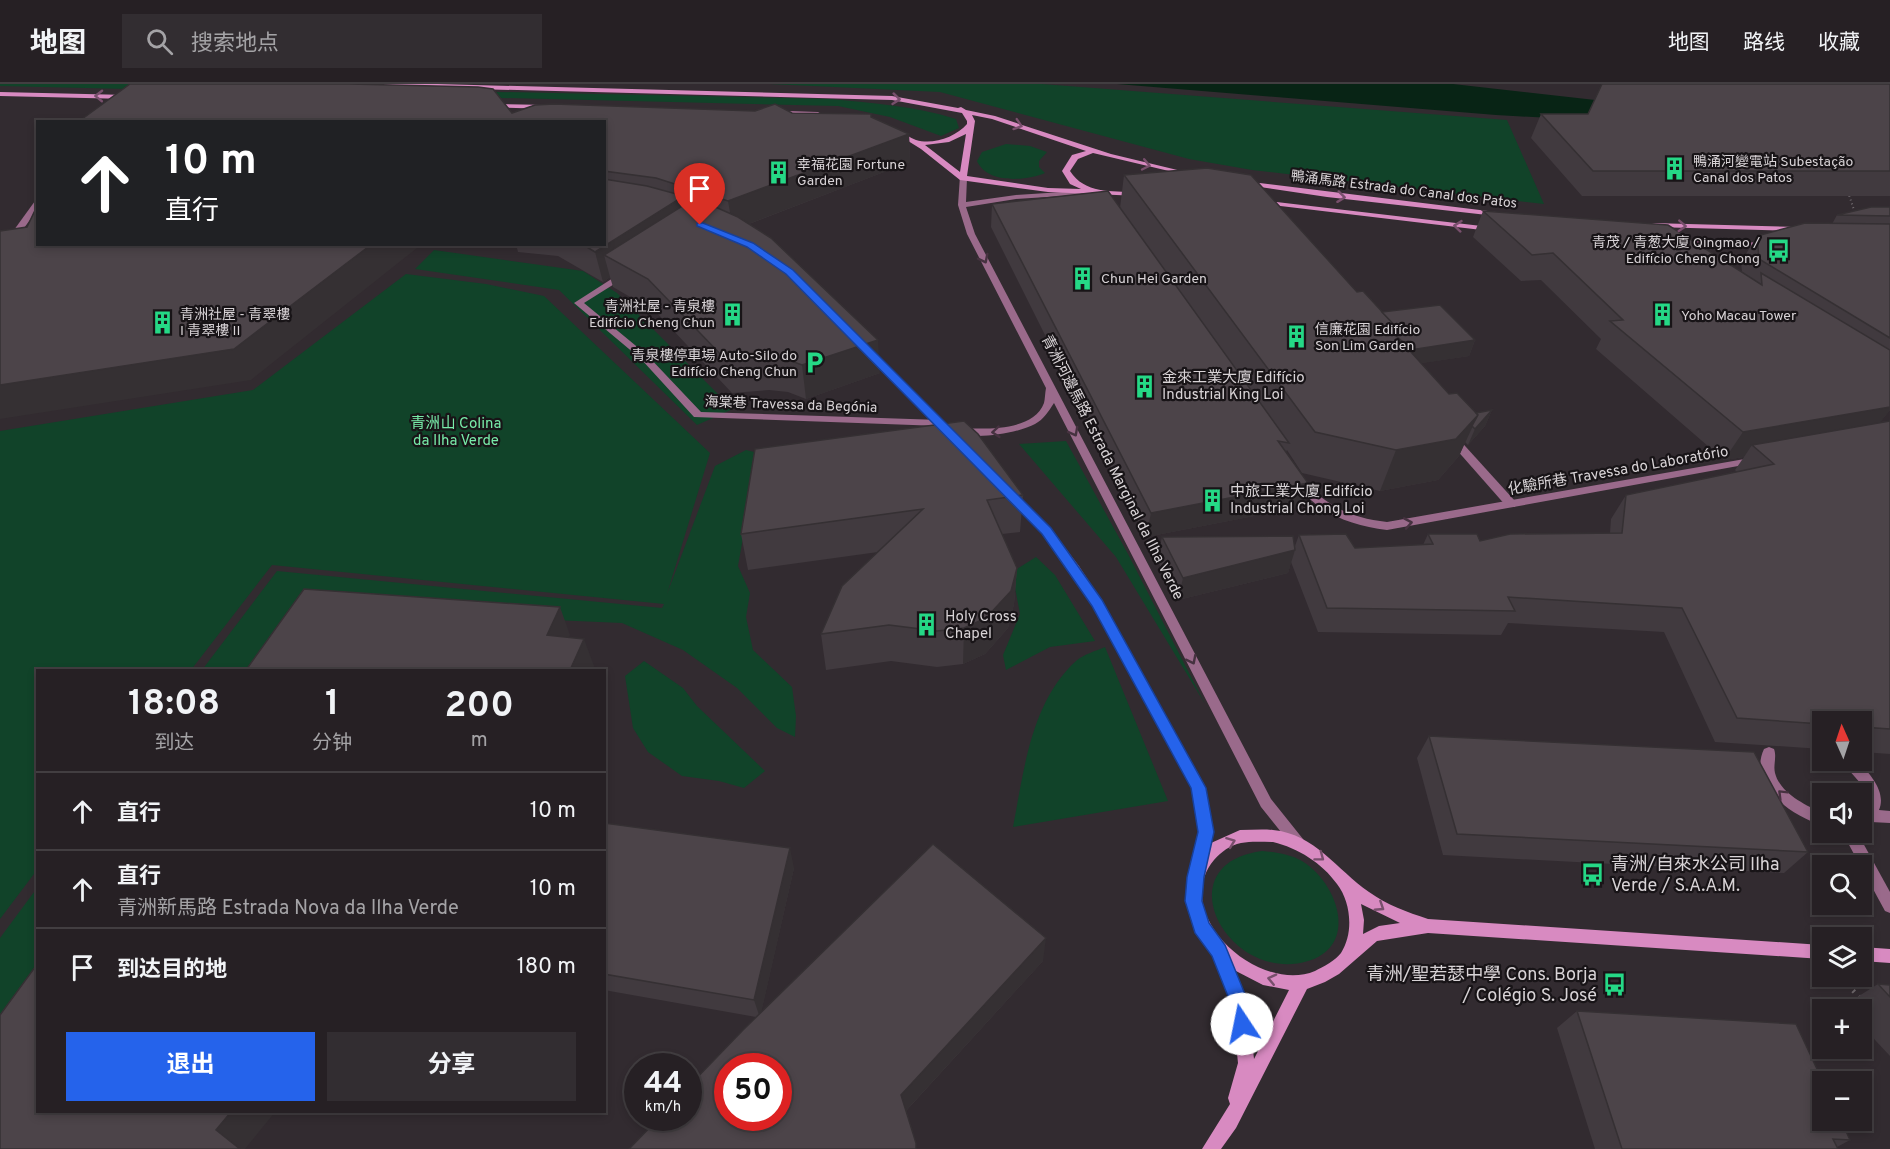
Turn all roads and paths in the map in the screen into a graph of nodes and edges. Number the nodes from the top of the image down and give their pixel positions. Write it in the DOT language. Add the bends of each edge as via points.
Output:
graph roads {
  1 [pos="362,84"];
  2 [pos="0,94"];
  3 [pos="137,97"];
  4 [pos="477,105"];
  5 [pos="525,106"];
  6 [pos="561,107"];
  7 [pos="961,109"];
  8 [pos="764,112"];
  9 [pos="518,115"];
  10 [pos="825,115"];
  11 [pos="970,125"];
  12 [pos="889,128"];
  13 [pos="916,141"];
  14 [pos="1092,151"];
  15 [pos="1200,176"];
  16 [pos="963,178"];
  17 [pos="1239,182"];
  18 [pos="1846,187"];
  19 [pos="1078,193"];
  20 [pos="1098,193"];
  21 [pos="1148,193"];
  22 [pos="1252,200"];
  23 [pos="1104,203"];
  24 [pos="962,205"];
  25 [pos="36,206"];
  26 [pos="1509,215"];
  27 [pos="1857,219"];
  28 [pos="1641,224"];
  29 [pos="1814,229"];
  30 [pos="1503,231"];
  31 [pos="1673,245"];
  32 [pos="1772,246"];
  33 [pos="16,248"];
  34 [pos="1683,254"];
  35 [pos="635,267"];
  36 [pos="865,348"];
  37 [pos="1051,387"];
  38 [pos="940,423"];
  39 [pos="1448,434"];
  40 [pos="960,444"];
  41 [pos="1764,459"];
  42 [pos="1292,470"];
  43 [pos="999,483"];
  44 [pos="1510,504"];
  45 [pos="1769,753"];
  46 [pos="1858,771"];
  47 [pos="1869,783"];
  48 [pos="1872,790"];
  49 [pos="1872,811"];
  50 [pos="1812,814"];
  51 [pos="1890,817"];
  52 [pos="1872,818"];
  53 [pos="1298,843"];
  54 [pos="1854,843"];
  55 [pos="1339,875"];
  56 [pos="1196,877"];
  57 [pos="1890,906"];
  58 [pos="1428,926"];
  59 [pos="1218,951"];
  60 [pos="1812,951"];
  61 [pos="1872,955"];
  62 [pos="1889,956"];
  63 [pos="1344,962"];
  64 [pos="1302,982"];
  65 [pos="1849,987"];
  66 [pos="1861,999"];
  67 [pos="1230,1122"];
  68 [pos="1211,1149"];
  1 -- 7 [label="main road, one-way" via="865,96"];
  3 -- 2 [label="main road, one-way"];
  4 -- 5 [label="main road"];
  5 -- 6 [label="main road"];
  5 -- 9 [label="street"];
  7 -- 11 [label="main road" via="968,115"];
  7 -- 14 [label="main road, one-way"];
  8 -- 10 [label="main road"];
  11 -- 13 [label="main road" via="952,138"];
  11 -- 16 [label="main road"];
  12 -- 13 [label="main road"];
  13 -- 16 [label="main road"];
  14 -- 15 [label="main road, one-way"];
  14 -- 20 [label="main road" via="1075,157 1066,171 1077,185"];
  16 -- 19 [label="main road"];
  16 -- 24 [label="street"];
  17 -- 26 [label="main road, 鴨涌馬路 Estrada do Canal dos Patos, one-way"];
  18 -- 27 [label="path"];
  19 -- 20 [label="main road"];
  19 -- 24 [label="street"];
  20 -- 21 [label="main road"];
  20 -- 23 [label="street"];
  30 -- 22 [label="main road, 鴨涌馬路 Estrada do Canal dos Patos, one-way"];
  24 -- 37 [label="street, 青洲河邊馬路 Estrada Marginal da Ilha Verde, one-way" via="972,234"];
  25 -- 33 [label="street" via="4,249"];
  28 -- 29 [label="main road, one-way"];
  31 -- 32 [label="main road"];
  31 -- 34 [label="street"];
  35 -- 38 [label="street, 海棠巷 Travessa da Begónia" via="579,303 644,357 698,415"];
  36 -- 38 [label="street"];
  37 -- 38 [label="street, one-way" via="1051,400 1043,413 1028,424 1007,431 960,431"];
  37 -- 53 [label="street, 青洲河邊馬路 Estrada Marginal da Ilha Verde, one-way" via="1266,803"];
  38 -- 40 [label="street"];
  39 -- 44 [label="street"];
  41 -- 44 [label="street, 化驗所巷 Travessa do Laboratório"];
  42 -- 44 [label="street, 化驗所巷 Travessa do Laboratório, one-way" via="1319,504 1351,520 1375,525 1399,525"];
  43 -- 56 [label="street" via="1046,531 1075,568 1198,788 1206,832"];
  50 -- 45 [label="street, one-way" via="1791,803 1777,789 1768,776"];
  46 -- 47 [label="street"];
  48 -- 49 [label="street"];
  51 -- 52 [label="street"];
  53 -- 55 [label="main road, one-way" via="1321,856"];
  56 -- 53 [label="main road, one-way" via="1207,857 1226,843 1250,836 1274,836"];
  54 -- 57 [label="street"];
  55 -- 58 [label="main road, one-way" via="1355,891 1390,913"];
  55 -- 63 [label="main road" via="1353,896 1358,920 1355,942"];
  56 -- 59 [label="main road" via="1194,901 1201,927"];
  58 -- 60 [label="main road"];
  58 -- 63 [label="main road" via="1374,935"];
  64 -- 59 [label="main road, one-way" via="1272,981 1243,970"];
  59 -- 67 [label="main road" via="1240,1004 1246,1064"];
  61 -- 62 [label="main road"];
  63 -- 64 [label="main road" via="1325,975"];
  64 -- 67 [label="main road"];
  65 -- 66 [label="path"];
  67 -- 68 [label="main road"];
}
